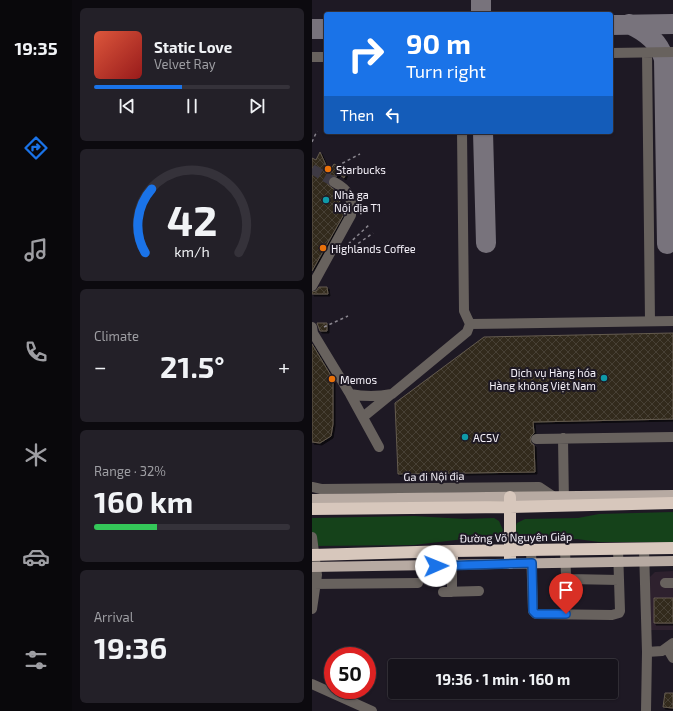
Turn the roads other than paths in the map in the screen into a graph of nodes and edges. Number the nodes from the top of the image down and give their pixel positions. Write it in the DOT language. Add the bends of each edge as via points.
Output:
graph roads {
  1 [pos="673,52"];
  2 [pos="613,53"];
  3 [pos="647,53"];
  4 [pos="324,57"];
  5 [pos="312,58"];
  6 [pos="462,134"];
  7 [pos="334,182"];
  8 [pos="312,286"];
  9 [pos="673,320"];
  10 [pos="650,321"];
  11 [pos="470,324"];
  12 [pos="312,327"];
  13 [pos="350,394"];
  14 [pos="392,394"];
  15 [pos="363,417"];
  16 [pos="673,437"];
  17 [pos="563,438"];
  18 [pos="536,439"];
  19 [pos="379,447"];
  20 [pos="312,487"];
  21 [pos="673,496"];
  22 [pos="581,497"];
  23 [pos="417,498"];
  24 [pos="312,500"];
  25 [pos="561,500"];
  26 [pos="510,502"];
  27 [pos="601,504"];
  28 [pos="673,504"];
  29 [pos="428,508"];
  30 [pos="312,509"];
  31 [pos="312,537"];
  32 [pos="673,548"];
  33 [pos="618,549"];
  34 [pos="510,550"];
  35 [pos="531,550"];
  36 [pos="565,550"];
  37 [pos="452,551"];
  38 [pos="312,554"];
  39 [pos="644,555"];
  40 [pos="673,560"];
  41 [pos="619,562"];
  42 [pos="532,563"];
  43 [pos="565,563"];
  44 [pos="510,564"];
  45 [pos="452,565"];
  46 [pos="312,567"];
  47 [pos="619,580"];
  48 [pos="418,583"];
  49 [pos="312,584"];
  50 [pos="479,591"];
  51 [pos="312,609"];
  52 [pos="670,646"];
  53 [pos="646,652"];
  54 [pos="673,658"];
  55 [pos="312,684"];
  56 [pos="372,711"];
  57 [pos="646,711"];
  1 -- 3 [label="street"];
  2 -- 3 [label="street"];
  3 -- 10 [label="street"];
  4 -- 5 [label="street"];
  6 -- 11 [label="street" via="464,311"];
  7 -- 8 [label="street" via="342,186 349,195 351,215"];
  9 -- 10 [label="street"];
  10 -- 11 [label="street"];
  11 -- 14 [label="street" via="467,332"];
  12 -- 13 [label="street" via="313,334"];
  13 -- 14 [label="street" via="365,397"];
  13 -- 15 [label="street"];
  14 -- 15 [label="street"];
  15 -- 19 [label="street"];
  16 -- 17 [label="street"];
  17 -- 18 [label="street"];
  17 -- 25 [label="street"];
  20 -- 25 [label="street, Ga đi Nội địa" via="539,487"];
  21 -- 22 [label="main road"];
  22 -- 25 [label="main road"];
  22 -- 27 [label="main road"];
  23 -- 24 [label="main road"];
  23 -- 26 [label="main road"];
  23 -- 29 [label="main road"];
  25 -- 26 [label="highway"];
  25 -- 27 [label="highway"];
  26 -- 29 [label="highway"];
  26 -- 34 [label="highway"];
  27 -- 28 [label="highway"];
  29 -- 30 [label="highway"];
  31 -- 51 [label="street" via="317,575"];
  32 -- 39 [label="highway, Đường Võ Nguyên Giáp"];
  33 -- 36 [label="highway, Đường Võ Nguyên Giáp"];
  33 -- 39 [label="highway, Đường Võ Nguyên Giáp"];
  33 -- 41 [label="street"];
  34 -- 35 [label="highway, Đường Võ Nguyên Giáp"];
  34 -- 37 [label="highway, Đường Võ Nguyên Giáp"];
  34 -- 44 [label="highway"];
  35 -- 36 [label="highway, Đường Võ Nguyên Giáp"];
  35 -- 42 [label="street"];
  36 -- 43 [label="street"];
  37 -- 38 [label="highway, Đường Võ Nguyên Giáp"];
  37 -- 45 [label="highway"];
  39 -- 40 [label="main road, Đường Võ Nguyên Giáp"];
  39 -- 41 [label="main road, Đường Võ Nguyên Giáp"];
  39 -- 53 [label="street"];
  41 -- 43 [label="main road, Đường Võ Nguyên Giáp"];
  41 -- 47 [label="street"];
  42 -- 43 [label="main road, Đường Võ Nguyên Giáp"];
  42 -- 44 [label="main road, Đường Võ Nguyên Giáp"];
  42 -- 47 [label="street" via="532,606 536,614 619,613"];
  43 -- 47 [label="street" via="569,579"];
  44 -- 45 [label="main road, Đường Võ Nguyên Giáp"];
  45 -- 46 [label="main road, Đường Võ Nguyên Giáp"];
  45 -- 50 [label="street" via="448,592"];
  48 -- 49 [label="street"];
  52 -- 53 [label="street" via="662,651"];
  52 -- 54 [label="street"];
  53 -- 57 [label="street"];
  55 -- 56 [label="street"];
}
